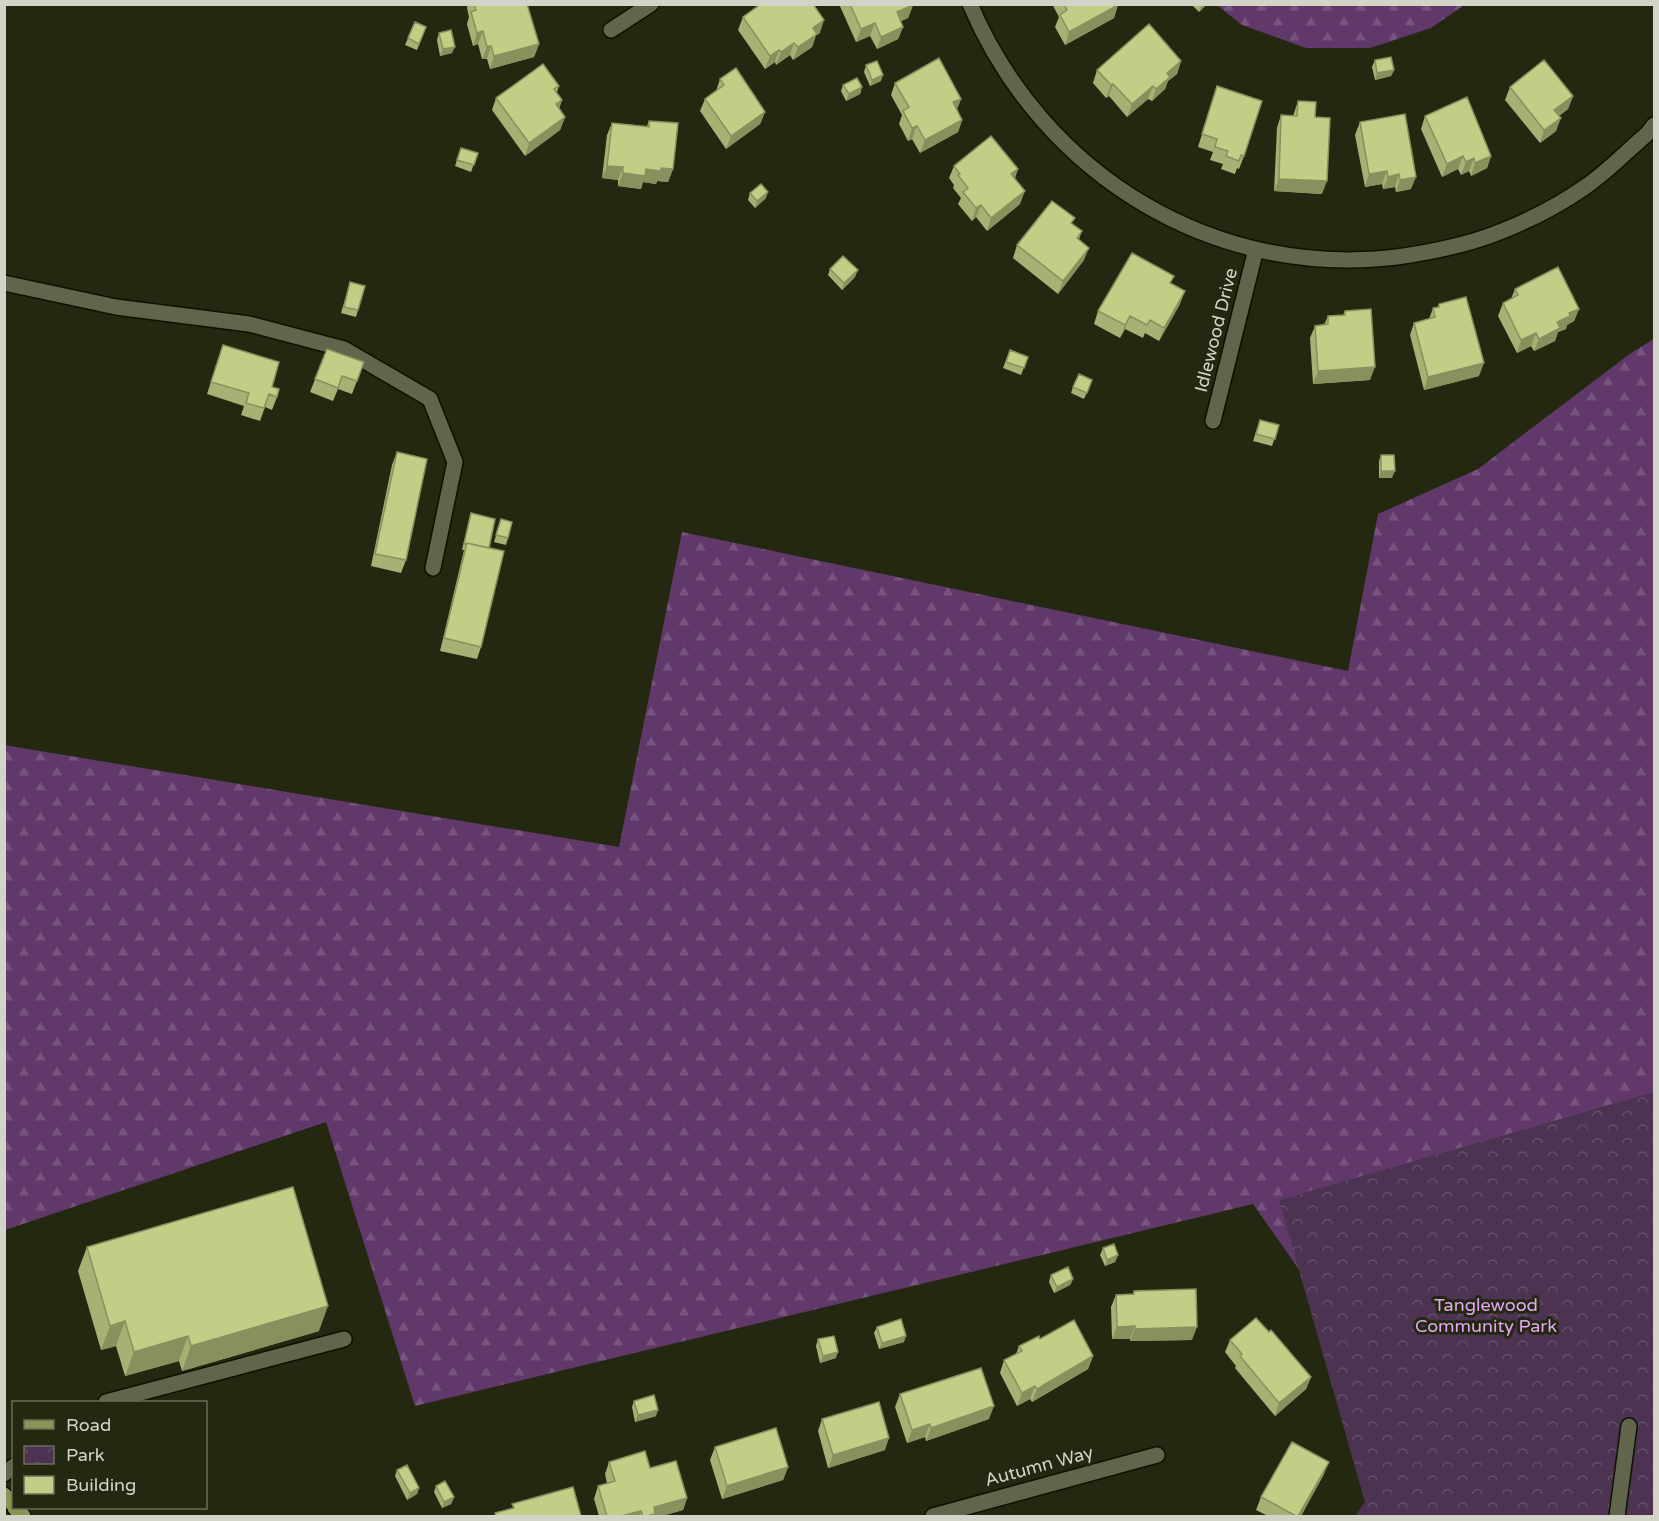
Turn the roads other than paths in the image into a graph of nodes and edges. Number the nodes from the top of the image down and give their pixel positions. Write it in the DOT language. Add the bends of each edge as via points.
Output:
graph roads {
  1 [pos="651,4"];
  2 [pos="970,4"];
  3 [pos="611,30"];
  4 [pos="1654,125"];
  5 [pos="1256,249"];
  6 [pos="4,283"];
  7 [pos="1213,421"];
  8 [pos="433,568"];
  9 [pos="344,1339"];
  10 [pos="110,1401"];
  11 [pos="1629,1426"];
  12 [pos="1157,1455"];
  13 [pos="933,1516"];
  14 [pos="1617,1516"];
  1 -- 3 [label="street"];
  2 -- 5 [label="street" via="1004,71 1047,127 1096,173 1150,208 1199,232"];
  4 -- 5 [label="street" via="1587,186 1550,209 1495,234 1441,250 1373,260 1314,259"];
  5 -- 7 [label="street, Idlewood Drive"];
  6 -- 8 [label="street" via="116,307 249,324 344,349 430,399 455,462"];
  9 -- 10 [label="street"];
  11 -- 14 [label="street"];
  12 -- 13 [label="street, Autumn Way"];
}
